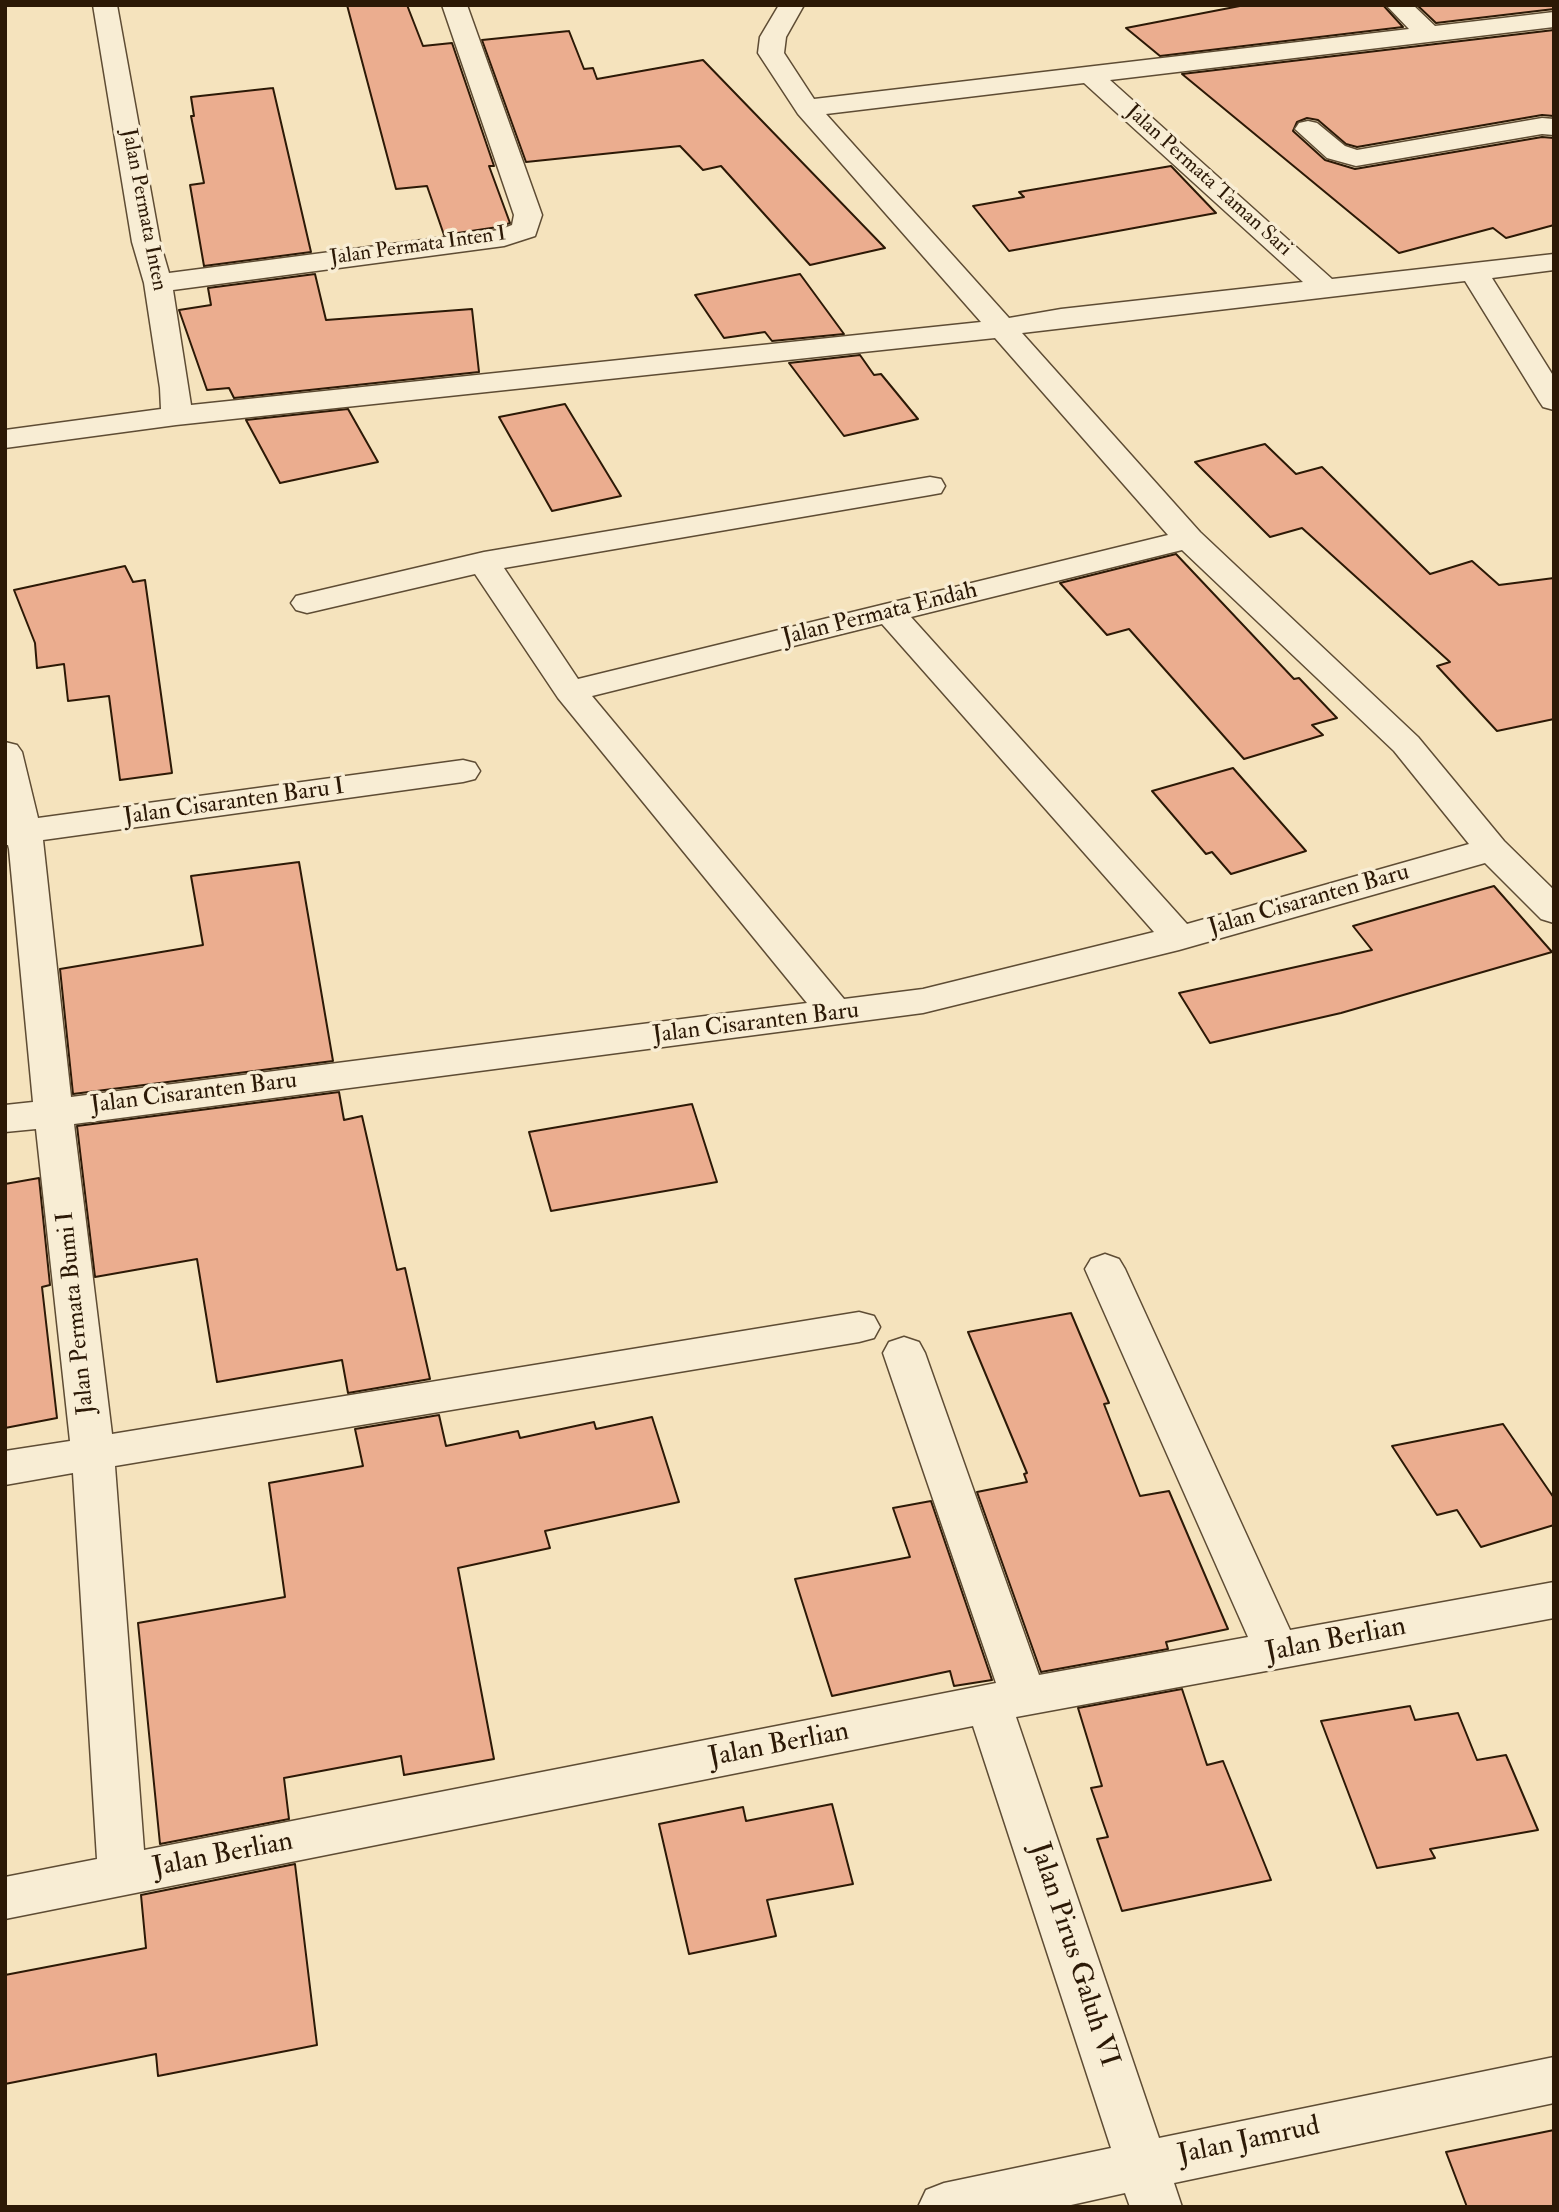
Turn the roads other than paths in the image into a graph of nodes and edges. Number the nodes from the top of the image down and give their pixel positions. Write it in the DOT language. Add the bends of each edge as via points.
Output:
graph roads {
  1 [pos="104,5"];
  2 [pos="454,5"];
  3 [pos="792,5"];
  4 [pos="1398,5"];
  5 [pos="1554,19"];
  6 [pos="1430,34"];
  7 [pos="1089,74"];
  8 [pos="807,108"];
  9 [pos="1554,127"];
  10 [pos="1308,129"];
  11 [pos="1554,262"];
  12 [pos="1474,272"];
  13 [pos="158,283"];
  14 [pos="1326,288"];
  15 [pos="1003,328"];
  16 [pos="1554,401"];
  17 [pos="176,416"];
  18 [pos="5,439"];
  19 [pos="930,486"];
  20 [pos="1189,539"];
  21 [pos="484,562"];
  22 [pos="307,603"];
  23 [pos="890,613"];
  24 [pos="570,691"];
  25 [pos="5,752"];
  26 [pos="463,771"];
  27 [pos="14,833"];
  28 [pos="1492,849"];
  29 [pos="1554,911"];
  30 [pos="1179,938"];
  31 [pos="836,1014"];
  32 [pos="53,1112"];
  33 [pos="5,1119"];
  34 [pos="1105,1269"];
  35 [pos="859,1327"];
  36 [pos="904,1353"];
  37 [pos="93,1453"];
  38 [pos="5,1468"];
  39 [pos="1554,1600"];
  40 [pos="1278,1653"];
  41 [pos="1007,1701"];
  42 [pos="122,1876"];
  43 [pos="5,1898"];
  44 [pos="1554,2080"];
  45 [pos="1149,2185"];
  46 [pos="944,2207"];
  1 -- 13 [label="street, Jalan Permata Inten" via="146,242"];
  2 -- 13 [label="street, Jalan Permata Inten I" via="528,215 525,230 504,238"];
  3 -- 8 [label="street" via="773,37 771,53"];
  4 -- 6 [label="street"];
  5 -- 6 [label="street"];
  6 -- 7 [label="street"];
  7 -- 8 [label="street"];
  7 -- 14 [label="street, Jalan Permata Taman Sari"];
  8 -- 15 [label="street"];
  9 -- 10 [label="street" via="1356,158 1336,152"];
  11 -- 12 [label="street"];
  12 -- 14 [label="street"];
  12 -- 16 [label="street"];
  13 -- 17 [label="street, Jalan Permata Inten"];
  14 -- 15 [label="street"];
  15 -- 17 [label="street"];
  15 -- 20 [label="street"];
  17 -- 18 [label="street"];
  19 -- 21 [label="street"];
  20 -- 23 [label="street, Jalan Permata Endah"];
  20 -- 28 [label="street" via="1406,744"];
  21 -- 22 [label="street"];
  21 -- 24 [label="street"];
  23 -- 24 [label="street, Jalan Permata Endah"];
  23 -- 30 [label="street"];
  24 -- 31 [label="street"];
  25 -- 27 [label="street, Jalan Permata Bumi I"];
  26 -- 27 [label="street, Jalan Cisaranten Baru I"];
  27 -- 32 [label="street, Jalan Permata Bumi I" via="27,849"];
  28 -- 29 [label="street"];
  28 -- 30 [label="street, Jalan Cisaranten Baru"];
  30 -- 31 [label="street, Jalan Cisaranten Baru" via="923,1001"];
  31 -- 32 [label="street, Jalan Cisaranten Baru"];
  32 -- 33 [label="street, Jalan Cisaranten Baru"];
  32 -- 37 [label="street, Jalan Permata Bumi I"];
  34 -- 40 [label="street"];
  35 -- 37 [label="street"];
  36 -- 41 [label="street, Jalan Pirus Galuh VI"];
  37 -- 38 [label="street"];
  37 -- 42 [label="street, Jalan Permata Bumi I"];
  39 -- 40 [label="street, Jalan Berlian"];
  40 -- 41 [label="street, Jalan Berlian"];
  41 -- 42 [label="street, Jalan Berlian"];
  41 -- 45 [label="street, Jalan Pirus Galuh VI"];
  42 -- 43 [label="street, Jalan Berlian"];
  44 -- 45 [label="street, Jalan Jamrud"];
  45 -- 46 [label="street, Jalan Jamrud"];
}
